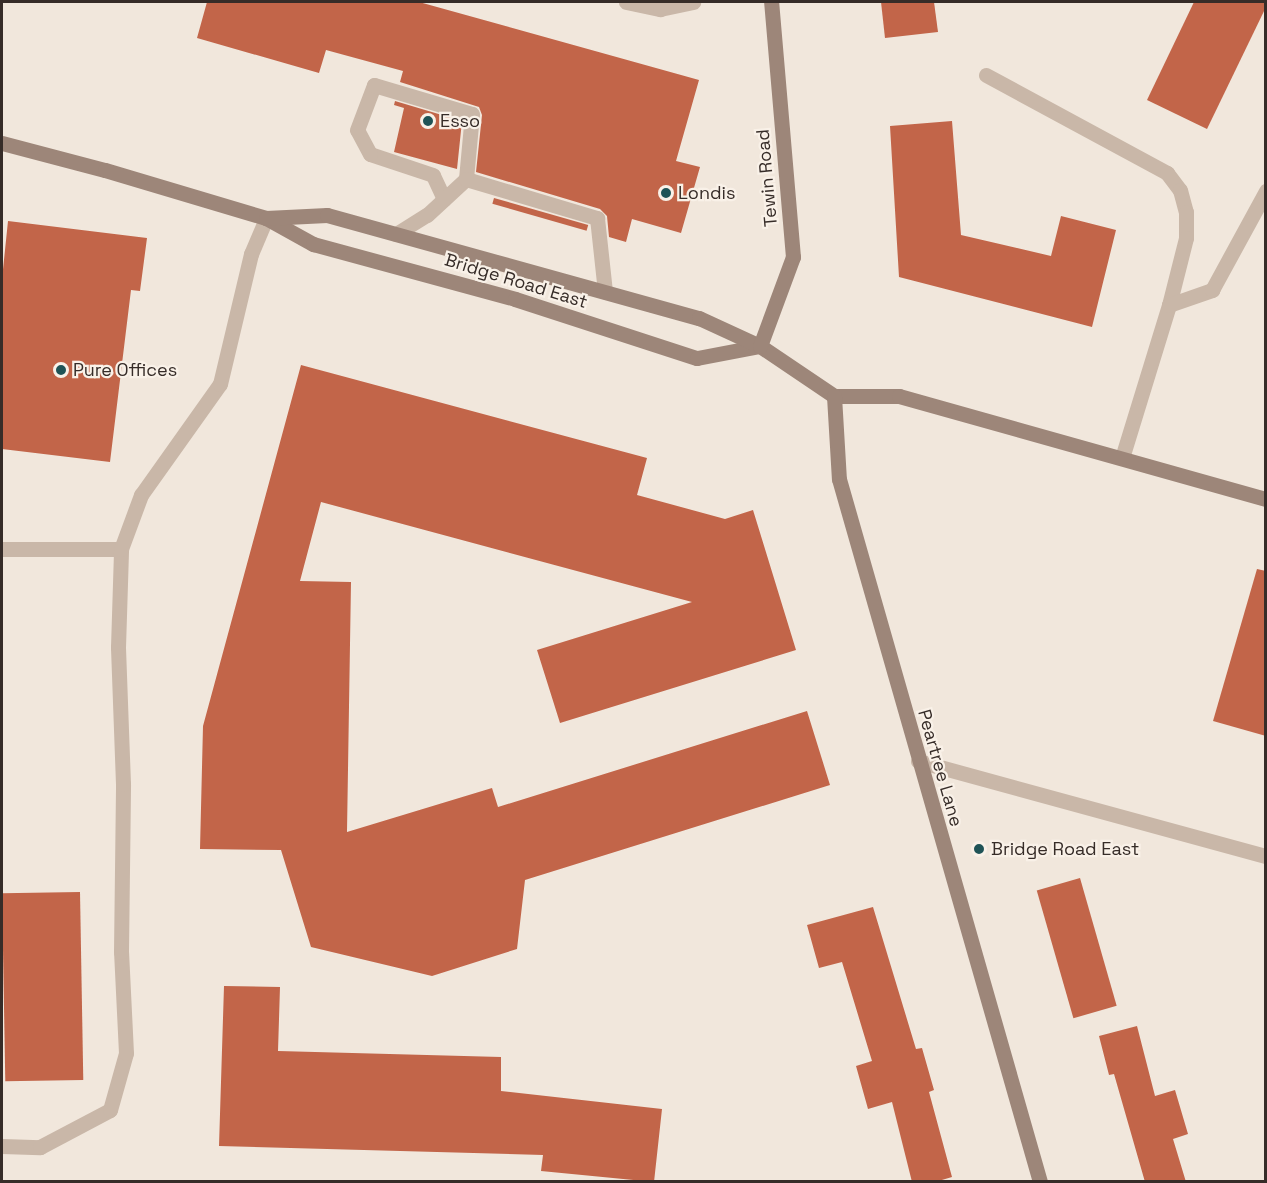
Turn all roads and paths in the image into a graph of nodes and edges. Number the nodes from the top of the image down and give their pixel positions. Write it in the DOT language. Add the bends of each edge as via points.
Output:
graph roads {
  1 [pos="626,2"];
  2 [pos="693,2"];
  3 [pos="771,2"];
  4 [pos="986,75"];
  5 [pos="2,143"];
  6 [pos="466,179"];
  7 [pos="1266,190"];
  8 [pos="444,199"];
  9 [pos="266,218"];
  10 [pos="396,234"];
  11 [pos="605,292"];
  12 [pos="1169,305"];
  13 [pos="759,346"];
  14 [pos="834,396"];
  15 [pos="1122,459"];
  16 [pos="1266,499"];
  17 [pos="2,549"];
  18 [pos="121,549"];
  19 [pos="918,761"];
  20 [pos="1266,856"];
  21 [pos="2,1146"];
  22 [pos="1040,1182"];
  1 -- 2 [label="lane" via="660,9"];
  3 -- 13 [label="street, Tewin Road" via="793,257"];
  4 -- 12 [label="lane" via="1167,173 1180,190 1186,213 1186,238"];
  5 -- 9 [label="street, Bridge Road East"];
  6 -- 8 [label="lane"];
  6 -- 8 [label="lane" via="472,114 374,85 357,130 370,154 433,175"];
  6 -- 11 [label="lane" via="597,218"];
  7 -- 12 [label="lane" via="1212,290"];
  8 -- 10 [label="lane"];
  9 -- 10 [label="street, Bridge Road East" via="327,215"];
  9 -- 13 [label="street, Bridge Road East" via="313,244 515,299 697,358"];
  9 -- 18 [label="lane" via="251,254 220,384 141,495"];
  10 -- 11 [label="street, Bridge Road East"];
  11 -- 13 [label="street, Bridge Road East" via="699,318"];
  12 -- 15 [label="lane"];
  13 -- 14 [label="street, Bridge Road East"];
  14 -- 15 [label="street" via="899,396"];
  14 -- 19 [label="street, Peartree Lane" via="839,479"];
  15 -- 16 [label="street"];
  17 -- 18 [label="lane"];
  18 -- 21 [label="lane" via="121,952 126,1053 110,1110 40,1147"];
  19 -- 20 [label="lane"];
  19 -- 22 [label="street, Peartree Lane"];
}
